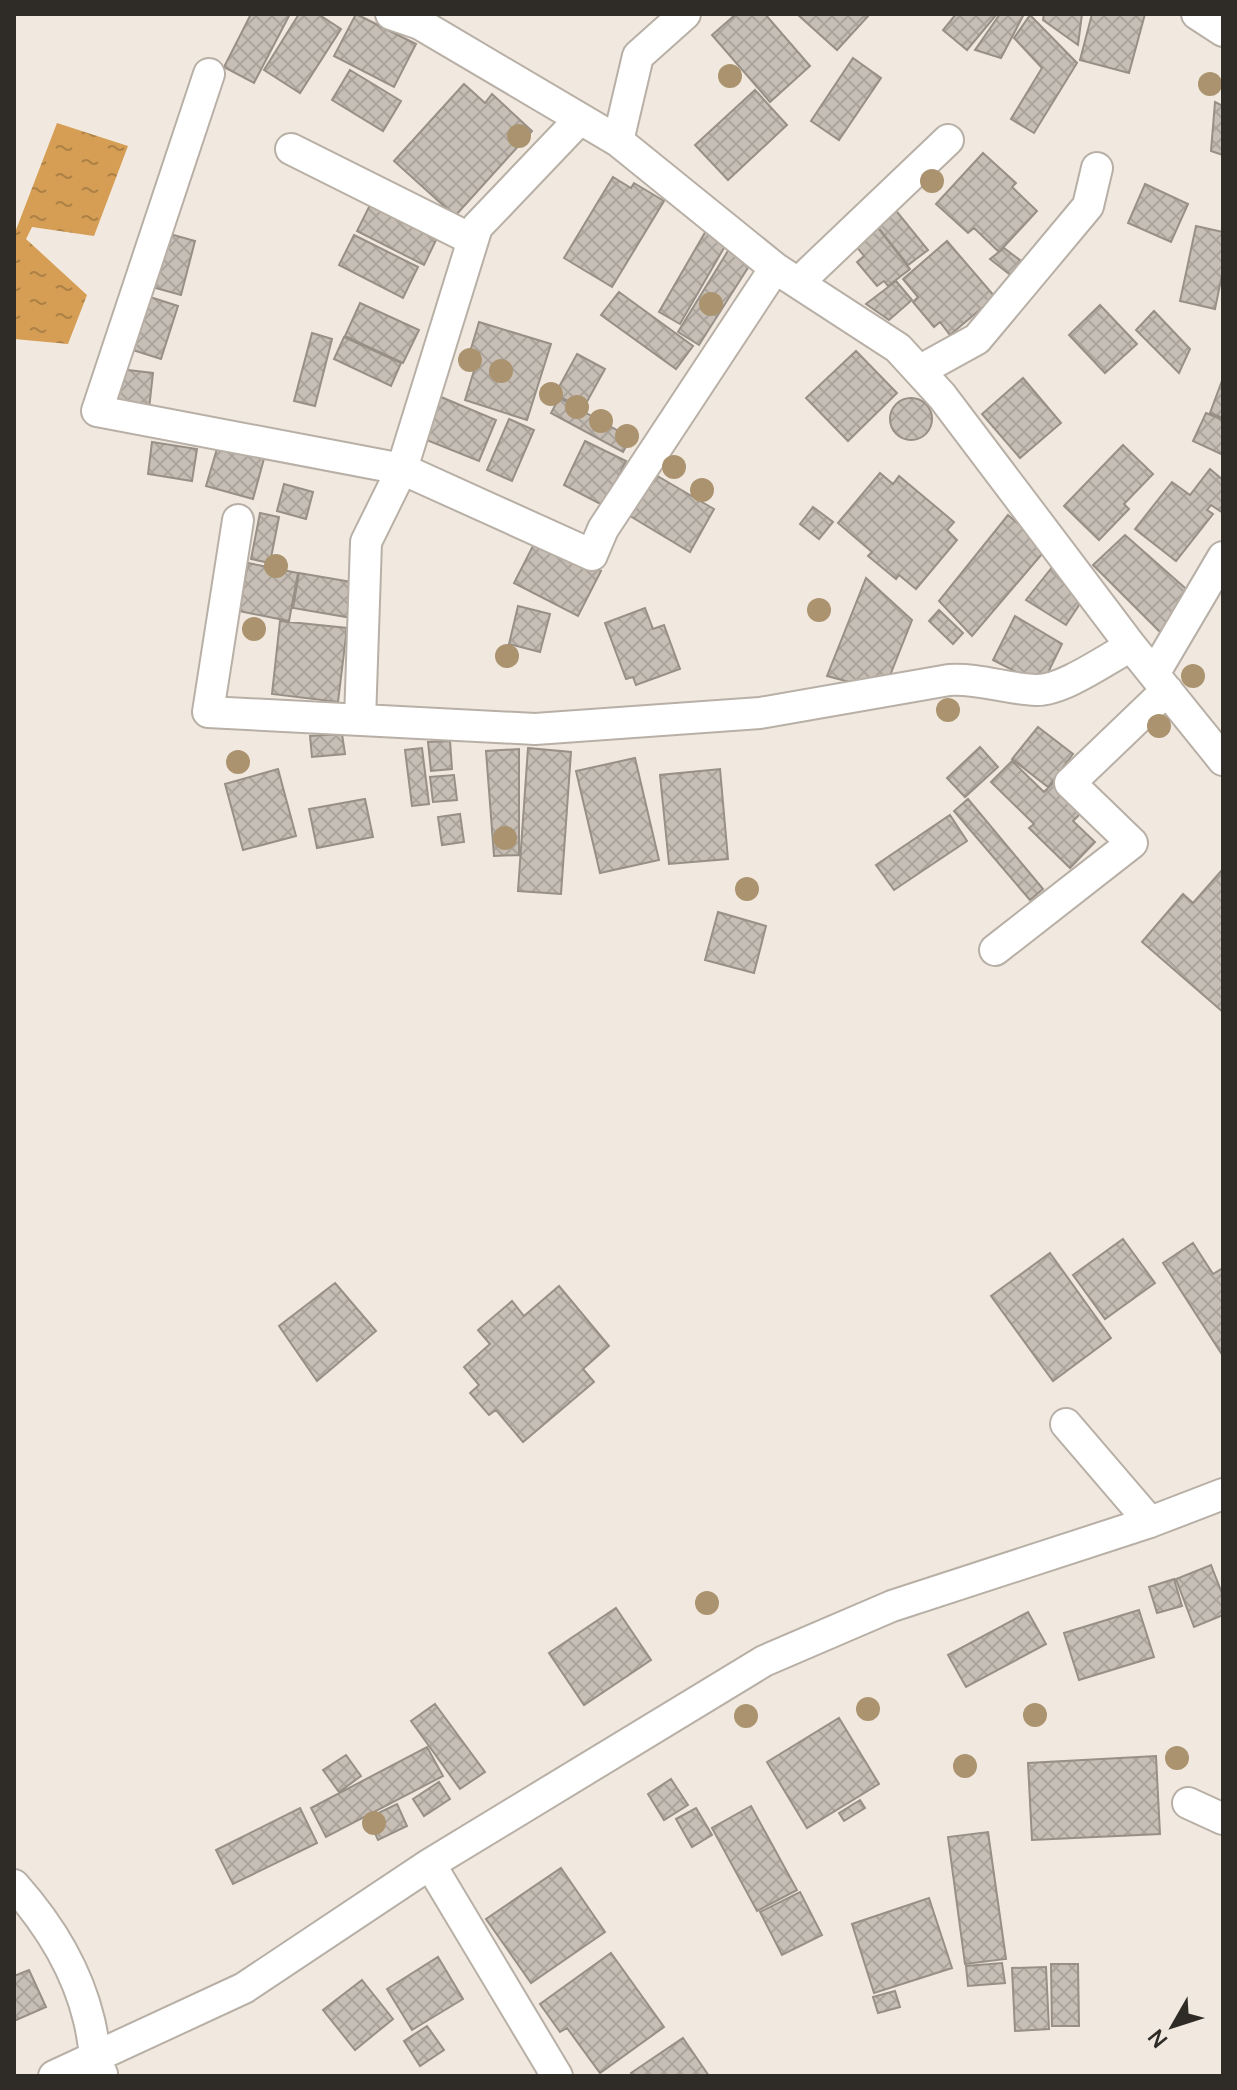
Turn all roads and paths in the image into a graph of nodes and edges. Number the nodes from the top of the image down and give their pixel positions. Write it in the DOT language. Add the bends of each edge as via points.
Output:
graph roads {
  1 [pos="391,14"];
  2 [pos="685,14"];
  3 [pos="1197,14"];
  4 [pos="1223,31"];
  5 [pos="209,74"];
  6 [pos="580,119"];
  7 [pos="948,140"];
  8 [pos="618,141"];
  9 [pos="291,149"];
  10 [pos="1097,168"];
  11 [pos="473,240"];
  12 [pos="786,275"];
  13 [pos="919,371"];
  14 [pos="402,469"];
  15 [pos="238,520"];
  16 [pos="1223,557"];
  17 [pos="1131,646"];
  18 [pos="1160,682"];
  19 [pos="360,720"];
  20 [pos="1223,760"];
  21 [pos="995,950"];
  22 [pos="1066,1424"];
  23 [pos="1223,1494"];
  24 [pos="1150,1522"];
  25 [pos="1188,1803"];
  26 [pos="1223,1819"];
  27 [pos="430,1864"];
  28 [pos="14,1885"];
  29 [pos="98,2067"];
  30 [pos="54,2076"];
  31 [pos="557,2076"];
  1 -- 6 [label="street" via="420,24"];
  2 -- 8 [label="street" via="638,56"];
  3 -- 4 [label="street"];
  5 -- 14 [label="street" via="97,411"];
  6 -- 8 [label="street"];
  6 -- 11 [label="street" via="477,227"];
  7 -- 12 [label="street"];
  8 -- 12 [label="street"];
  9 -- 11 [label="street"];
  10 -- 13 [label="street" via="1088,206 977,339"];
  11 -- 14 [label="street"];
  12 -- 13 [label="street" via="898,348"];
  12 -- 14 [label="street" via="603,529 592,555"];
  13 -- 17 [label="street"];
  14 -- 19 [label="street" via="366,542"];
  15 -- 19 [label="street" via="208,712"];
  16 -- 18 [label="street"];
  17 -- 18 [label="street"];
  17 -- 19 [label="street" via="1055,687 1038,690 949,680 760,713 535,729"];
  18 -- 20 [label="street"];
  18 -- 21 [label="street" via="1070,783 1132,843"];
  22 -- 24 [label="street"];
  23 -- 24 [label="street"];
  24 -- 27 [label="street" via="892,1606 764,1661"];
  25 -- 26 [label="street"];
  27 -- 29 [label="street" via="244,1988"];
  27 -- 31 [label="street"];
  28 -- 29 [label="street" via="35,1908 70,1968 89,2020"];
  29 -- 30 [label="street"];
}
